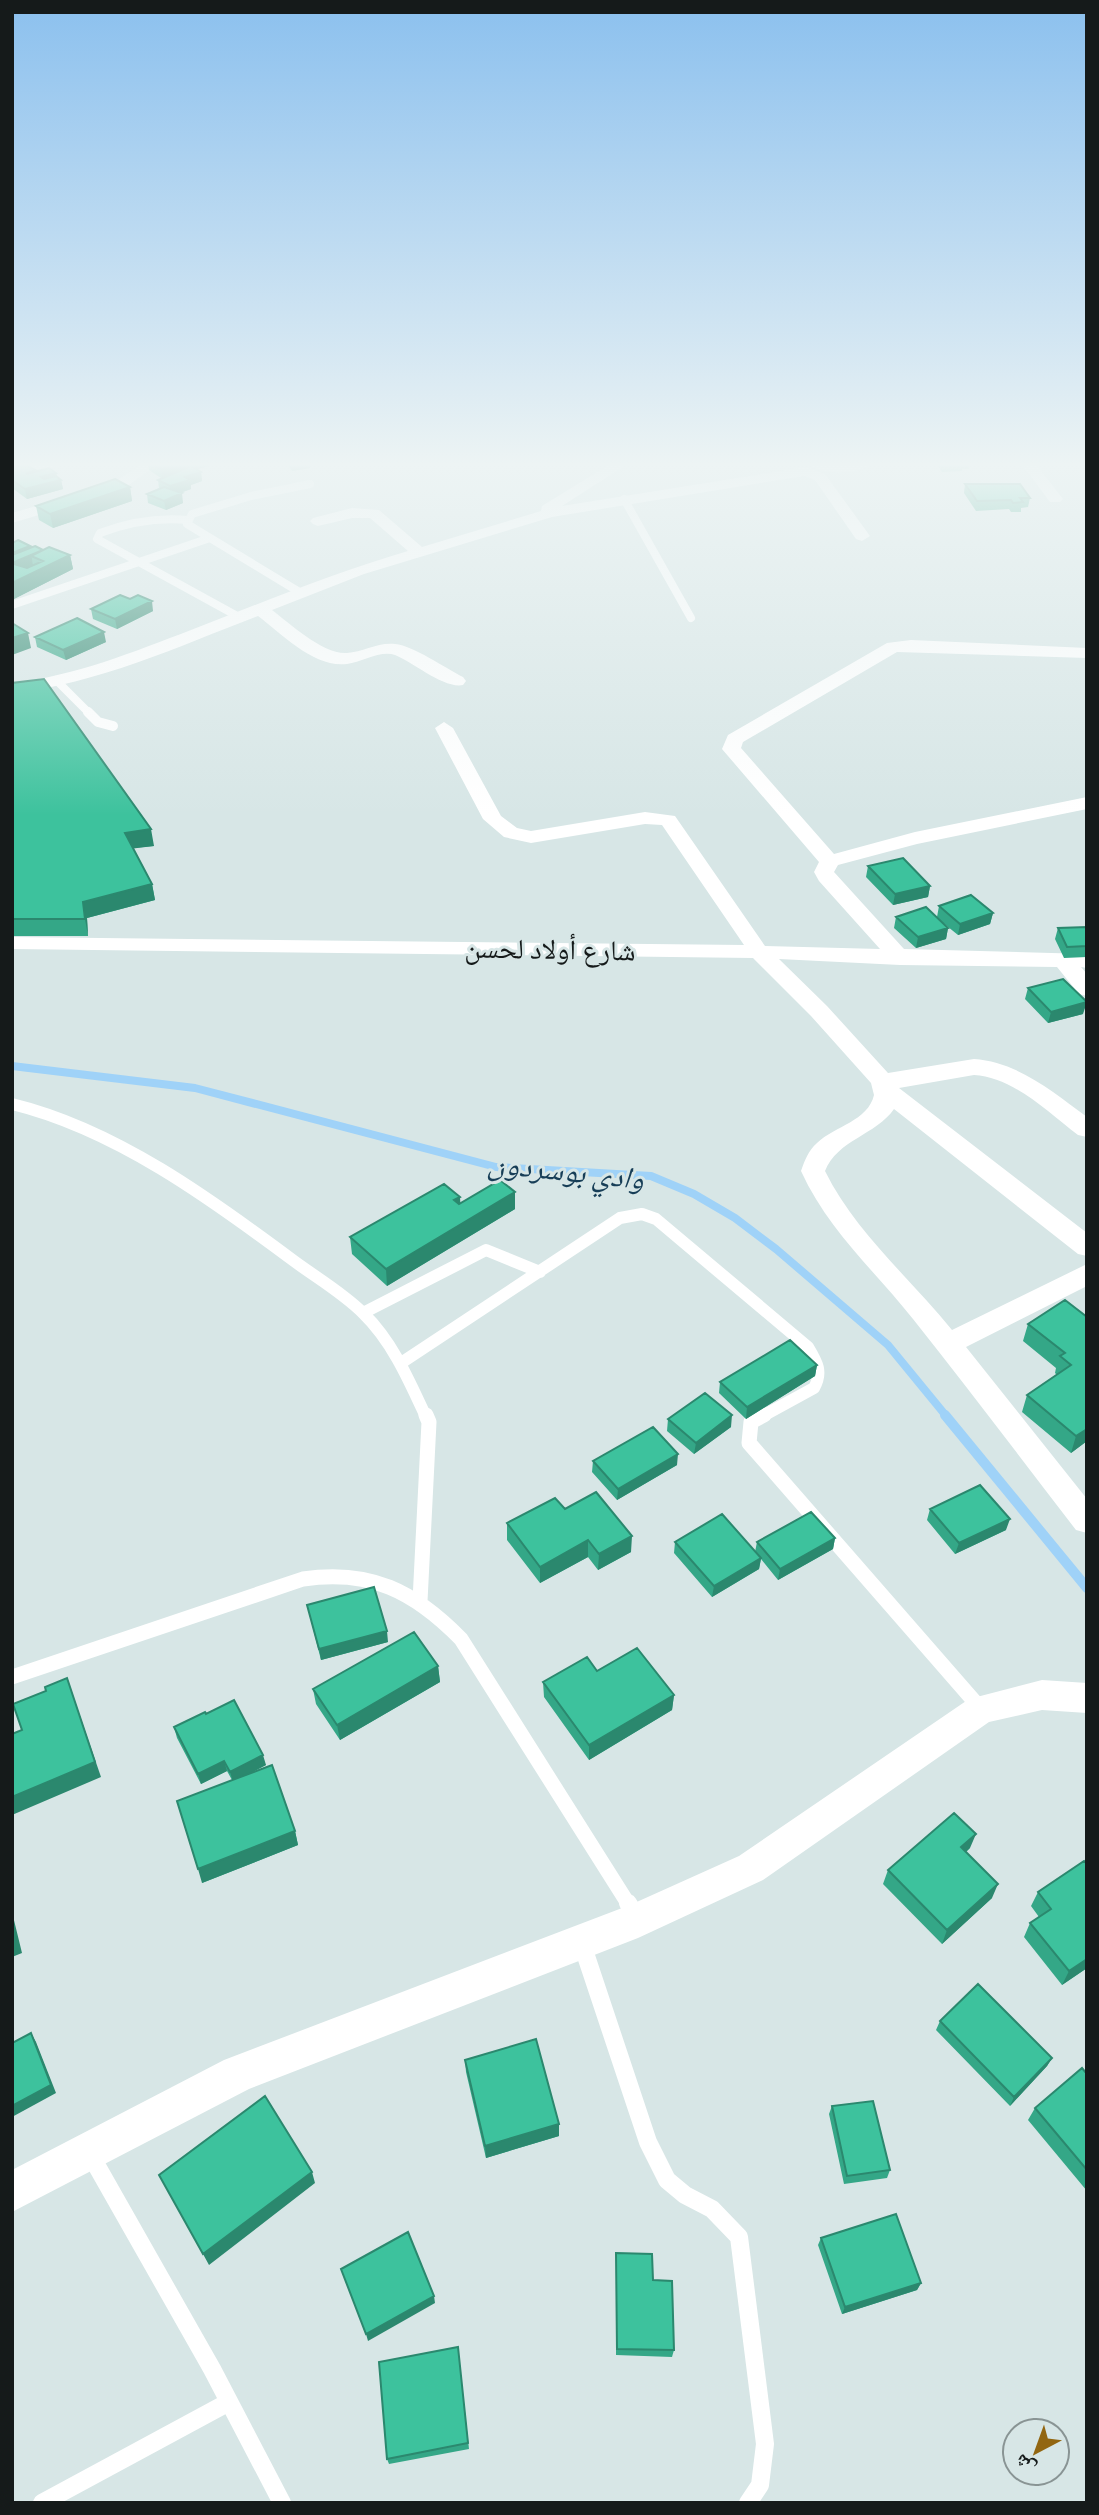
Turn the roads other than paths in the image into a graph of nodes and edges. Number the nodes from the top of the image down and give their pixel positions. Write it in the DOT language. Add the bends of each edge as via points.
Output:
graph roads {
  1 [pos="85,580"];
  2 [pos="172,580"];
  3 [pos="279,580"];
  4 [pos="339,580"];
  5 [pos="670,580"];
  6 [pos="301,593"];
  7 [pos="12,605"];
  8 [pos="260,609"];
  9 [pos="239,618"];
  10 [pos="691,618"];
  11 [pos="1087,653"];
  12 [pos="56,680"];
  13 [pos="457,681"];
  14 [pos="12,688"];
  15 [pos="113,726"];
  16 [pos="444,728"];
  17 [pos="1087,803"];
  18 [pos="830,860"];
  19 [pos="12,943"];
  20 [pos="760,952"];
  21 [pos="900,958"];
  22 [pos="1064,961"];
  23 [pos="1087,961"];
  24 [pos="1087,989"];
  25 [pos="885,1086"];
  26 [pos="12,1104"];
  27 [pos="1087,1129"];
  28 [pos="1087,1247"];
  29 [pos="540,1272"];
  30 [pos="1087,1274"];
  31 [pos="363,1313"];
  32 [pos="947,1345"];
  33 [pos="401,1363"];
  34 [pos="1087,1521"];
  35 [pos="420,1601"];
  36 [pos="12,1677"];
  37 [pos="1087,1699"];
  38 [pos="981,1709"];
  39 [pos="638,1920"];
  40 [pos="581,1942"];
  41 [pos="89,2152"];
  42 [pos="12,2192"];
  43 [pos="229,2402"];
  44 [pos="42,2503"];
  45 [pos="282,2503"];
  46 [pos="748,2503"];
  1 -- 7 [label="lane"];
  2 -- 9 [label="lane"];
  3 -- 6 [label="lane"];
  4 -- 6 [label="street"];
  5 -- 10 [label="lane"];
  6 -- 8 [label="street"];
  8 -- 9 [label="street"];
  8 -- 13 [label="street" via="334,659 396,649"];
  9 -- 12 [label="street" via="133,658"];
  11 -- 18 [label="street" via="893,647 735,739 731,749"];
  12 -- 14 [label="street"];
  12 -- 15 [label="lane" via="98,722"];
  16 -- 20 [label="street" via="494,819 511,833 531,837 645,818 668,820"];
  17 -- 18 [label="street"];
  18 -- 21 [label="street" via="824,872 830,881"];
  19 -- 20 [label="street, شارع أولاد لحسن"];
  20 -- 21 [label="street, شارع أولاد لحسن"];
  20 -- 25 [label="street"];
  21 -- 22 [label="street, شارع أولاد لحسن"];
  22 -- 23 [label="street, شارع أولاد لحسن"];
  22 -- 24 [label="street"];
  25 -- 27 [label="street" via="989,1067"];
  25 -- 28 [label="street"];
  25 -- 32 [label="street" via="888,1100 883,1109 833,1142 819,1156 813,1171 840,1220"];
  26 -- 31 [label="lane" via="45,1112 100,1136 186,1184"];
  29 -- 31 [label="lane" via="486,1250"];
  29 -- 33 [label="lane"];
  29 -- 38 [label="lane" via="620,1219 642,1214 656,1219 808,1347 820,1367 819,1380 814,1388 751,1422 749,1443"];
  30 -- 32 [label="street"];
  31 -- 33 [label="lane"];
  32 -- 34 [label="street"];
  33 -- 35 [label="lane" via="429,1422"];
  35 -- 36 [label="lane" via="359,1577 311,1576"];
  35 -- 39 [label="lane" via="461,1639"];
  37 -- 38 [label="street" via="1042,1695"];
  38 -- 39 [label="street" via="751,1868"];
  39 -- 40 [label="street"];
  40 -- 41 [label="street" via="237,2074"];
  40 -- 46 [label="lane" via="648,2142 667,2180 712,2208 739,2236 765,2444 760,2485"];
  41 -- 42 [label="street"];
  41 -- 43 [label="lane"];
  43 -- 44 [label="lane"];
  43 -- 45 [label="lane"];
}
